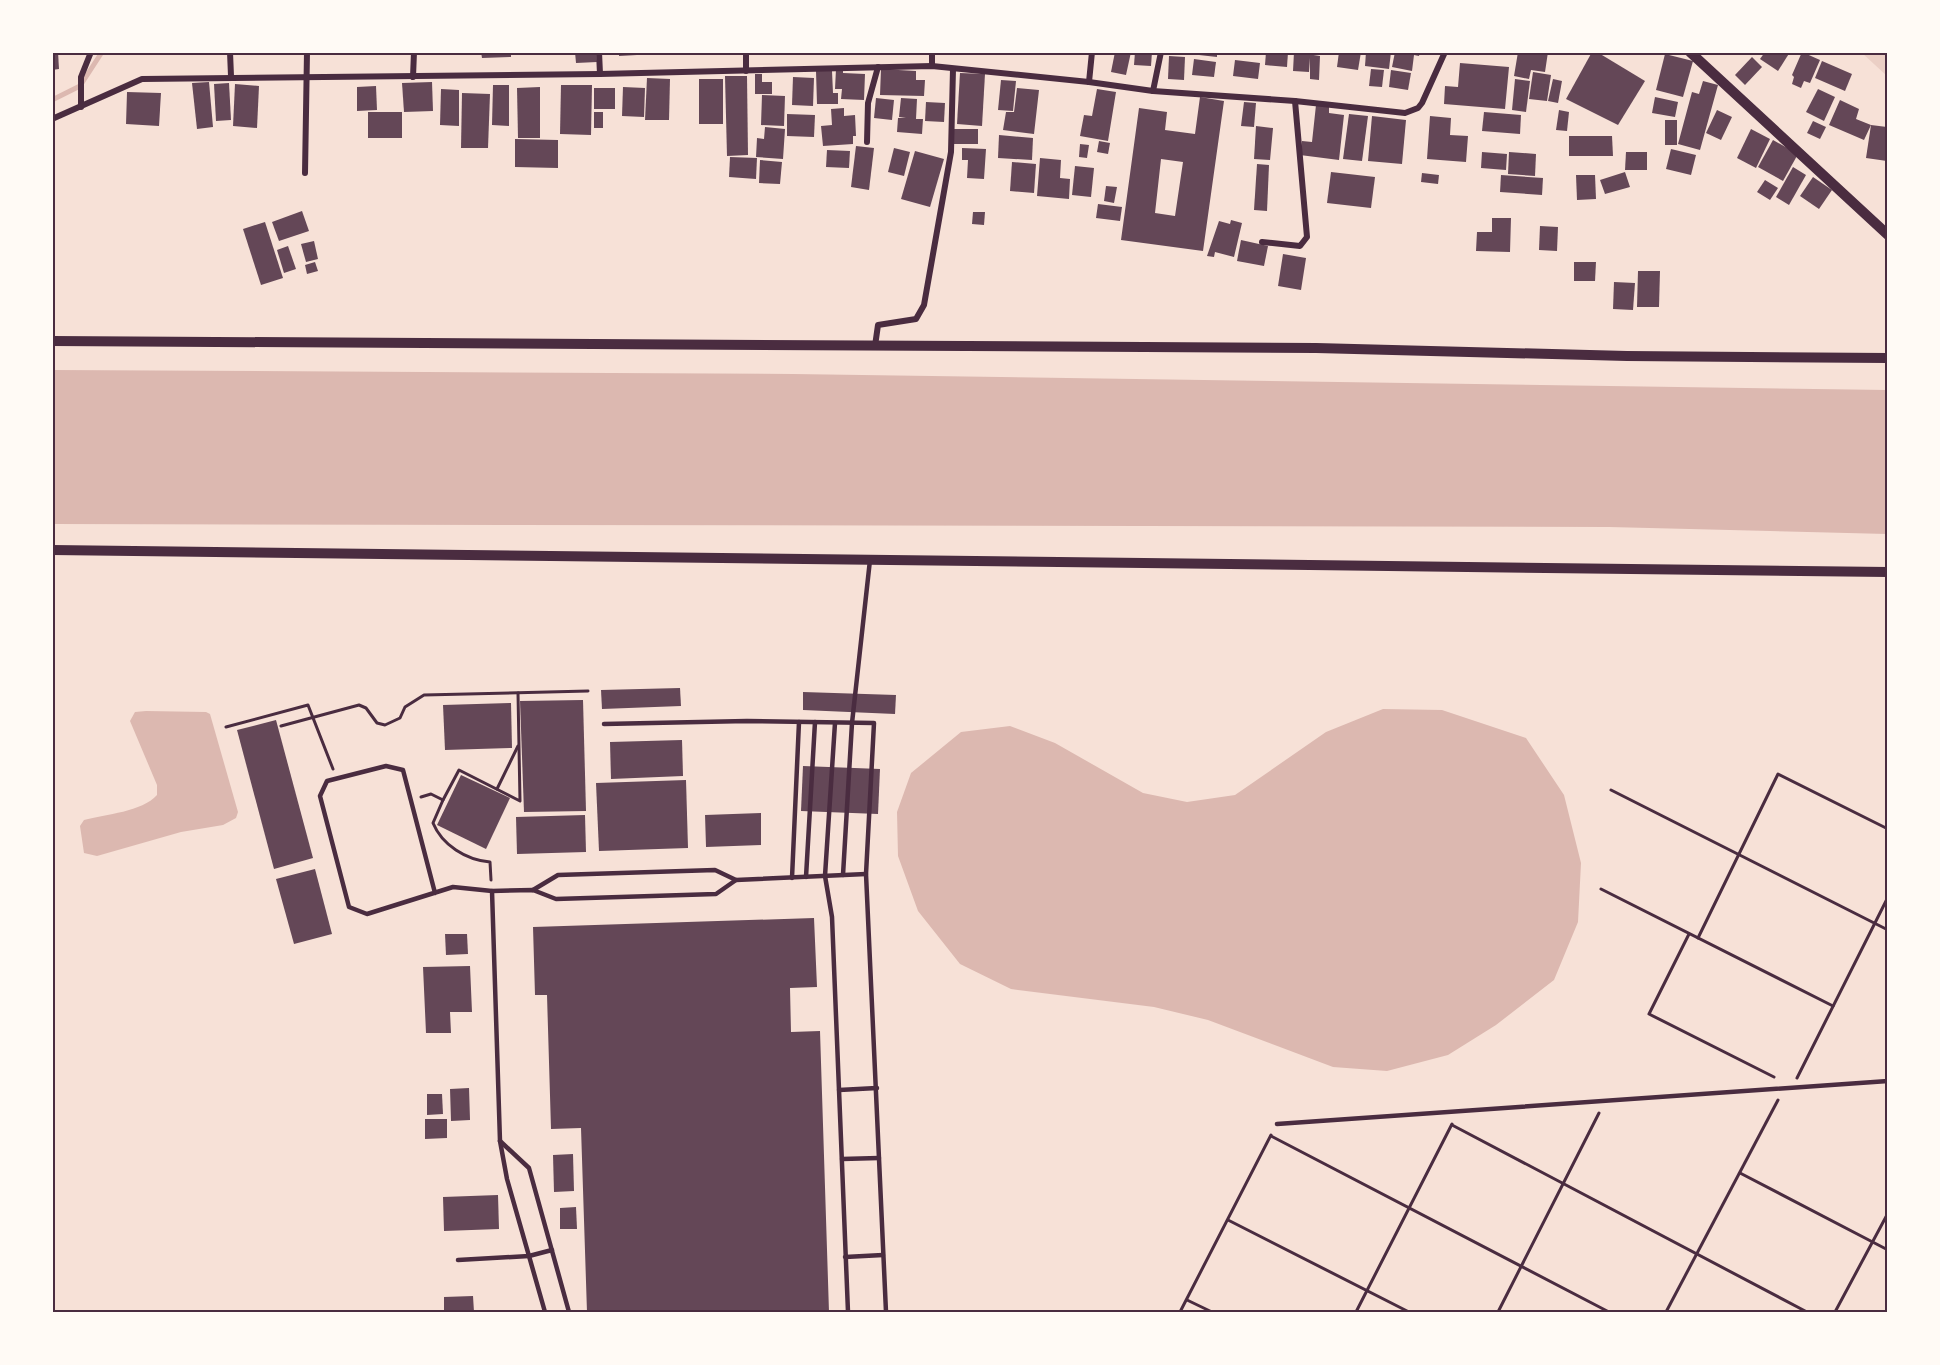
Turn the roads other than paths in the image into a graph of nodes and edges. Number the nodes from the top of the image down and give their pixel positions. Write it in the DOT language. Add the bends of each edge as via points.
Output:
graph roads {
  1 [pos="91,52"];
  2 [pos="230,52"];
  3 [pos="307,52"];
  4 [pos="414,52"];
  5 [pos="599,52"];
  6 [pos="746,52"];
  7 [pos="932,52"];
  8 [pos="1092,52"];
  9 [pos="1161,52"];
  10 [pos="1445,52"];
  11 [pos="1690,52"];
  12 [pos="932,66"];
  13 [pos="878,67"];
  14 [pos="953,69"];
  15 [pos="746,71"];
  16 [pos="600,74"];
  17 [pos="231,76"];
  18 [pos="306,77"];
  19 [pos="413,77"];
  20 [pos="1089,82"];
  21 [pos="1153,92"];
  22 [pos="1294,101"];
  23 [pos="81,107"];
  24 [pos="52,119"];
  25 [pos="867,142"];
  26 [pos="305,173"];
  27 [pos="1887,235"];
  28 [pos="1262,242"];
  29 [pos="52,341"];
  30 [pos="875,346"];
  31 [pos="1887,358"];
  32 [pos="52,550"];
  33 [pos="870,560"];
  34 [pos="1887,572"];
  35 [pos="799,722"];
  36 [pos="815,722"];
  37 [pos="834,723"];
  38 [pos="852,723"];
  39 [pos="604,724"];
  40 [pos="866,874"];
  41 [pos="843,875"];
  42 [pos="825,876"];
  43 [pos="806,877"];
  44 [pos="792,878"];
  45 [pos="736,880"];
  46 [pos="533,890"];
  47 [pos="492,891"];
  48 [pos="435,893"];
  49 [pos="1887,1081"];
  50 [pos="877,1088"];
  51 [pos="839,1090"];
  52 [pos="1277,1124"];
  53 [pos="500,1141"];
  54 [pos="879,1158"];
  55 [pos="842,1159"];
  56 [pos="552,1250"];
  57 [pos="883,1255"];
  58 [pos="529,1256"];
  59 [pos="845,1257"];
  60 [pos="458,1260"];
  61 [pos="545,1312"];
  62 [pos="569,1312"];
  63 [pos="848,1312"];
  64 [pos="886,1312"];
  1 -- 23 [label="street" via="81,77"];
  2 -- 17 [label="street"];
  3 -- 18 [label="street"];
  4 -- 19 [label="street"];
  5 -- 16 [label="street"];
  6 -- 15 [label="street"];
  7 -- 12 [label="street"];
  8 -- 20 [label="street"];
  9 -- 21 [label="street"];
  10 -- 22 [label="street" via="1422,104 1413,111"];
  11 -- 27 [label="street"];
  12 -- 13 [label="street"];
  12 -- 14 [label="street"];
  13 -- 15 [label="street"];
  13 -- 25 [label="street" via="868,103"];
  14 -- 20 [label="street"];
  14 -- 30 [label="street" via="951,152 924,305 916,319 878,325"];
  15 -- 16 [label="street"];
  16 -- 19 [label="street"];
  17 -- 18 [label="street"];
  17 -- 23 [label="street" via="142,79"];
  18 -- 19 [label="street"];
  18 -- 26 [label="street"];
  20 -- 21 [label="street"];
  21 -- 22 [label="street"];
  22 -- 28 [label="street" via="1307,237 1300,246"];
  23 -- 24 [label="street"];
  29 -- 30 [label="street"];
  30 -- 31 [label="street" via="1304,348"];
  32 -- 33 [label="street"];
  33 -- 34 [label="street"];
  33 -- 38 [label="lane"];
  35 -- 36 [label="lane"];
  35 -- 39 [label="lane"];
  35 -- 44 [label="lane"];
  36 -- 37 [label="lane"];
  36 -- 43 [label="lane"];
  37 -- 38 [label="lane"];
  37 -- 42 [label="lane"];
  38 -- 40 [label="lane" via="874,723"];
  38 -- 41 [label="lane"];
  40 -- 41 [label="lane"];
  40 -- 50 [label="lane"];
  41 -- 42 [label="lane"];
  42 -- 43 [label="lane"];
  42 -- 51 [label="lane" via="832,917"];
  43 -- 44 [label="lane"];
  44 -- 45 [label="lane"];
  45 -- 46 [label="lane" via="716,894 556,899"];
  45 -- 46 [label="lane" via="714,870 558,875"];
  46 -- 47 [label="lane"];
  47 -- 48 [label="lane" via="453,887"];
  47 -- 53 [label="lane"];
  48 -- 48 [label="lane" via="367,914 349,907 320,796 327,781 386,766 403,770"];
  49 -- 52 [label="lane"];
  50 -- 51 [label="lane"];
  50 -- 54 [label="lane"];
  51 -- 55 [label="lane"];
  53 -- 56 [label="lane" via="530,1168"];
  53 -- 58 [label="lane"];
  54 -- 55 [label="lane"];
  54 -- 57 [label="lane"];
  55 -- 59 [label="lane"];
  56 -- 58 [label="lane"];
  56 -- 62 [label="lane"];
  57 -- 59 [label="lane"];
  57 -- 64 [label="lane"];
  58 -- 60 [label="lane"];
  58 -- 61 [label="lane"];
  59 -- 63 [label="lane"];
}
